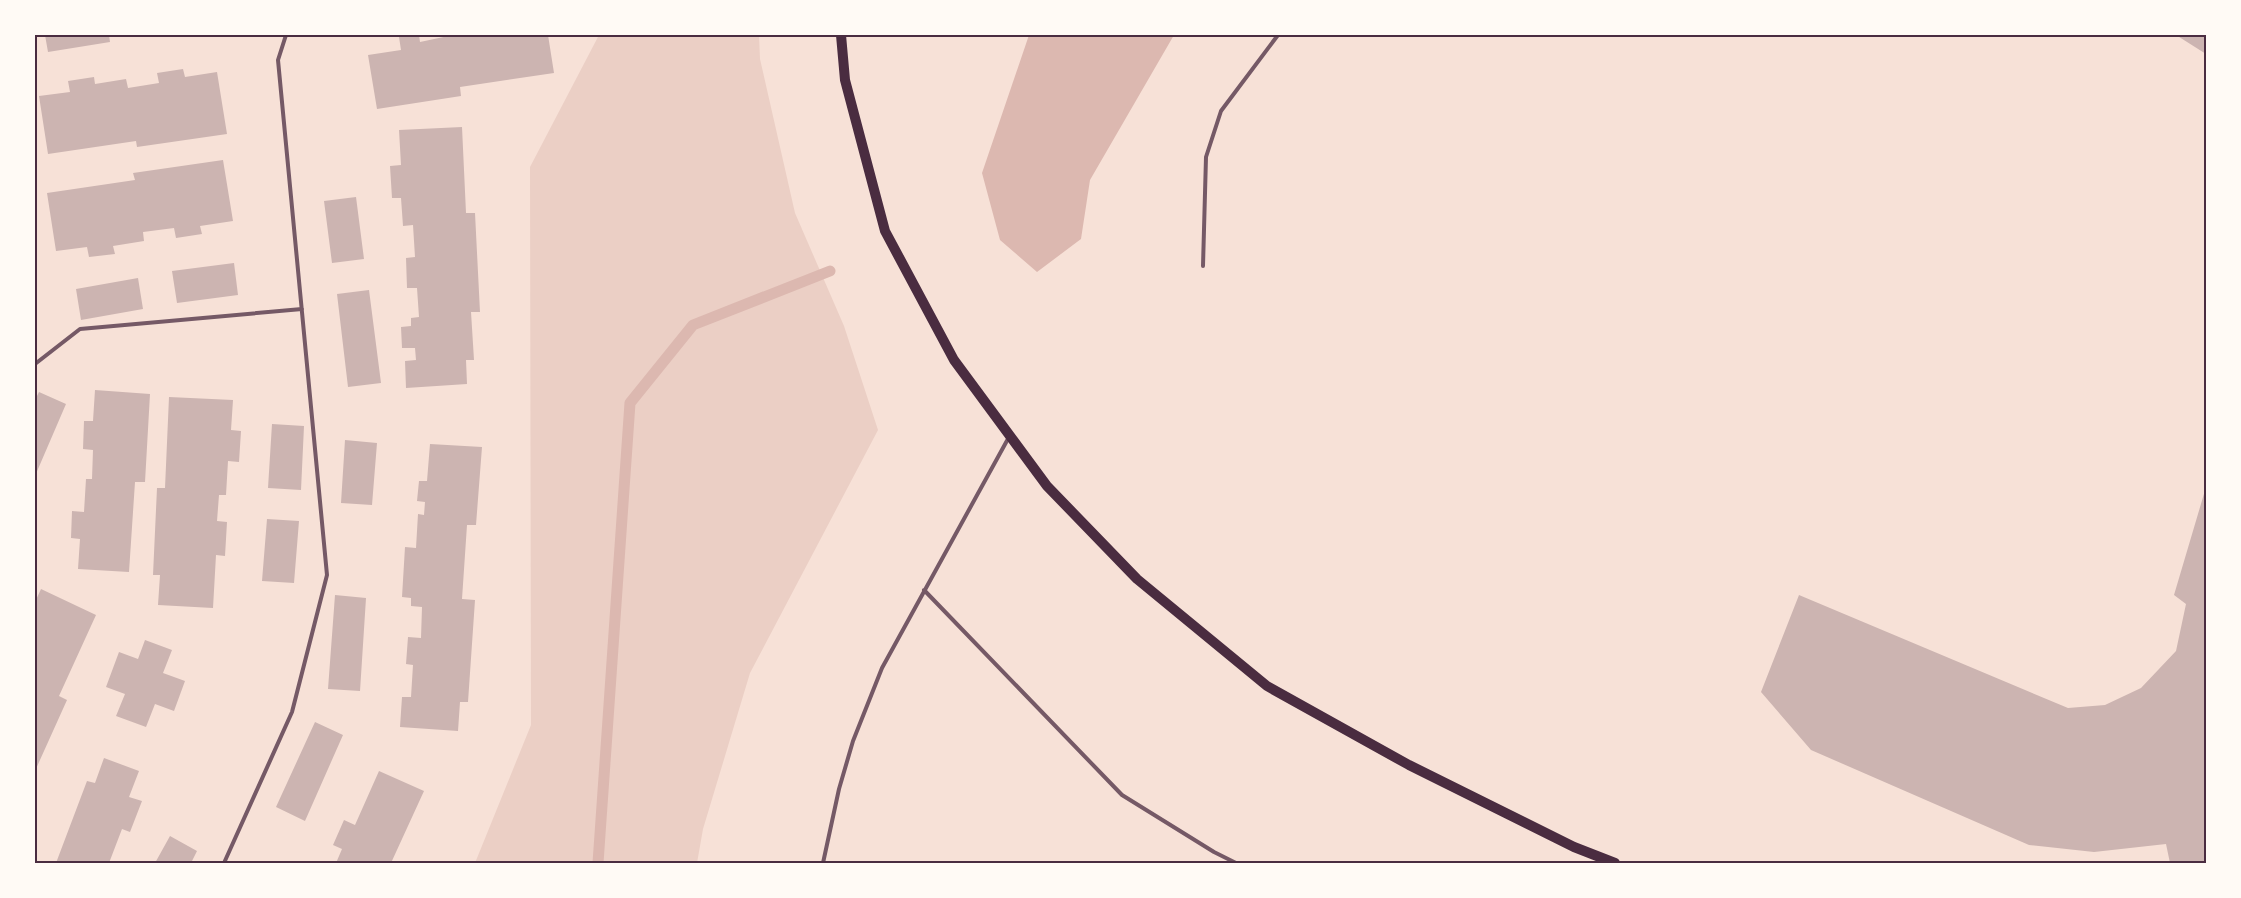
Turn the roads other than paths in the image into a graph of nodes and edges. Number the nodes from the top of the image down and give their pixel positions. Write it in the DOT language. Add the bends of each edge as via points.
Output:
graph roads {
  1 [pos="286,35"];
  2 [pos="841,35"];
  3 [pos="1278,35"];
  4 [pos="1203,266"];
  5 [pos="302,309"];
  6 [pos="35,364"];
  7 [pos="1010,435"];
  8 [pos="924,590"];
  9 [pos="224,863"];
  10 [pos="823,863"];
  11 [pos="1236,863"];
  12 [pos="1615,863"];
  1 -- 5 [label="lane" via="278,60"];
  2 -- 7 [label="main road" via="845,80 885,231 954,360"];
  3 -- 4 [label="lane" via="1221,111 1206,157"];
  5 -- 6 [label="lane" via="80,329"];
  5 -- 9 [label="lane" via="327,575 292,712"];
  7 -- 8 [label="lane"];
  7 -- 12 [label="main road" via="1047,486 1137,579 1267,686 1408,765 1574,847"];
  8 -- 10 [label="lane" via="882,668 853,741"];
  8 -- 11 [label="lane" via="1122,794"];
}
